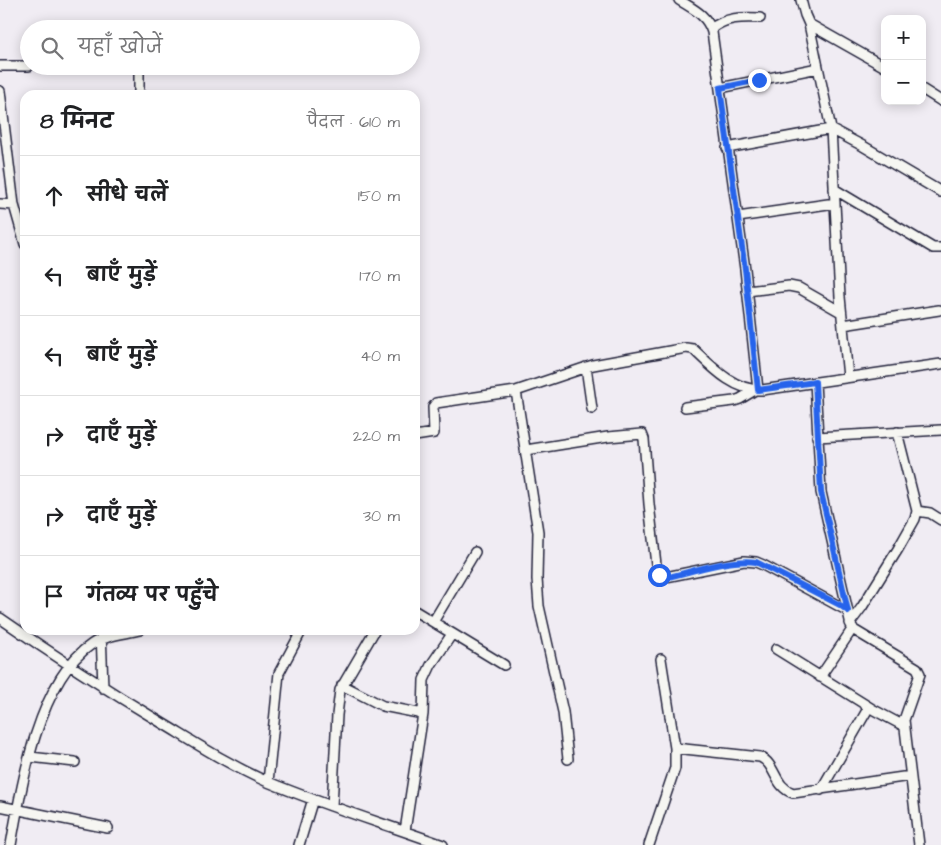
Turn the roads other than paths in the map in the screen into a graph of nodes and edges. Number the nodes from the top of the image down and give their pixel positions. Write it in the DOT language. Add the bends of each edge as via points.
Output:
graph roads {
  1 [pos="679,0"];
  2 [pos="801,0"];
  3 [pos="760,18"];
  4 [pos="809,24"];
  5 [pos="711,29"];
  6 [pos="881,65"];
  7 [pos="0,66"];
  8 [pos="20,66"];
  9 [pos="818,68"];
  10 [pos="139,75"];
  11 [pos="720,88"];
  12 [pos="139,90"];
  13 [pos="0,91"];
  14 [pos="926,92"];
  15 [pos="941,100"];
  16 [pos="831,129"];
  17 [pos="727,148"];
  18 [pos="834,189"];
  19 [pos="941,192"];
  20 [pos="835,203"];
  21 [pos="0,204"];
  22 [pos="14,205"];
  23 [pos="738,217"];
  24 [pos="20,226"];
  25 [pos="941,248"];
  26 [pos="747,291"];
  27 [pos="939,310"];
  28 [pos="841,312"];
  29 [pos="843,325"];
  30 [pos="941,364"];
  31 [pos="586,367"];
  32 [pos="848,377"];
  33 [pos="815,382"];
  34 [pos="757,390"];
  35 [pos="516,391"];
  36 [pos="685,407"];
  37 [pos="592,410"];
  38 [pos="941,430"];
  39 [pos="897,432"];
  40 [pos="420,435"];
  41 [pos="817,437"];
  42 [pos="526,450"];
  43 [pos="917,511"];
  44 [pos="941,520"];
  45 [pos="475,552"];
  46 [pos="848,611"];
  47 [pos="420,614"];
  48 [pos="0,618"];
  49 [pos="433,622"];
  50 [pos="852,625"];
  51 [pos="20,632"];
  52 [pos="452,634"];
  53 [pos="24,635"];
  54 [pos="100,635"];
  55 [pos="101,635"];
  56 [pos="299,635"];
  57 [pos="372,635"];
  58 [pos="776,649"];
  59 [pos="661,659"];
  60 [pos="504,665"];
  61 [pos="69,666"];
  62 [pos="820,677"];
  63 [pos="342,685"];
  64 [pos="103,688"];
  65 [pos="869,707"];
  66 [pos="423,714"];
  67 [pos="904,726"];
  68 [pos="675,748"];
  69 [pos="30,757"];
  70 [pos="568,759"];
  71 [pos="75,762"];
  72 [pos="910,776"];
  73 [pos="268,782"];
  74 [pos="821,790"];
  75 [pos="313,799"];
  76 [pos="0,806"];
  77 [pos="332,806"];
  78 [pos="17,810"];
  79 [pos="108,828"];
  80 [pos="405,831"];
  81 [pos="11,845"];
  82 [pos="299,845"];
  83 [pos="443,845"];
  84 [pos="649,845"];
  85 [pos="919,845"];
  1 -- 5 [label="street" via="702,14"];
  2 -- 4 [label="street"];
  3 -- 5 [label="street" via="726,20"];
  4 -- 6 [label="street"];
  4 -- 9 [label="street"];
  5 -- 11 [label="street"];
  7 -- 8 [label="street"];
  9 -- 11 [label="street"];
  9 -- 16 [label="street"];
  10 -- 12 [label="street"];
  11 -- 17 [label="street"];
  13 -- 22 [label="street"];
  14 -- 15 [label="street"];
  16 -- 17 [label="street"];
  16 -- 18 [label="street"];
  16 -- 19 [label="street"];
  17 -- 23 [label="street"];
  18 -- 20 [label="street"];
  18 -- 25 [label="street" via="933,248"];
  20 -- 23 [label="street"];
  20 -- 28 [label="street"];
  21 -- 22 [label="street"];
  22 -- 24 [label="street"];
  23 -- 26 [label="street"];
  26 -- 28 [label="street" via="789,286 799,288"];
  26 -- 34 [label="street"];
  27 -- 29 [label="street"];
  28 -- 29 [label="street"];
  29 -- 32 [label="street"];
  30 -- 32 [label="street"];
  31 -- 34 [label="street" via="686,348 738,385"];
  31 -- 35 [label="street"];
  31 -- 37 [label="street"];
  32 -- 33 [label="street"];
  33 -- 34 [label="street"];
  33 -- 41 [label="street"];
  34 -- 36 [label="street" via="734,401"];
  35 -- 40 [label="street" via="434,404 434,433"];
  35 -- 42 [label="street"];
  38 -- 39 [label="street"];
  39 -- 41 [label="street"];
  39 -- 43 [label="street"];
  41 -- 46 [label="street" via="821,492"];
  42 -- 46 [label="street" via="642,434 657,573 661,578 744,561 756,562"];
  42 -- 70 [label="street" via="538,532 539,606 563,712"];
  43 -- 44 [label="street"];
  43 -- 50 [label="street"];
  45 -- 49 [label="street"];
  46 -- 50 [label="street"];
  47 -- 49 [label="street"];
  48 -- 51 [label="street"];
  49 -- 52 [label="street"];
  50 -- 62 [label="street"];
  50 -- 67 [label="street" via="919,670 920,678 906,710"];
  52 -- 60 [label="street"];
  52 -- 66 [label="street" via="427,672"];
  53 -- 61 [label="street"];
  54 -- 61 [label="street"];
  55 -- 64 [label="street"];
  56 -- 73 [label="street" via="279,673"];
  57 -- 63 [label="street"];
  58 -- 62 [label="street"];
  59 -- 68 [label="street"];
  61 -- 64 [label="street"];
  61 -- 69 [label="street" via="36,730"];
  62 -- 65 [label="street"];
  63 -- 66 [label="street" via="383,706"];
  63 -- 77 [label="street" via="337,715"];
  64 -- 73 [label="street" via="208,751"];
  65 -- 67 [label="street"];
  65 -- 74 [label="street"];
  66 -- 80 [label="street"];
  67 -- 72 [label="street"];
  68 -- 74 [label="street" via="760,757 767,762 785,790 793,793"];
  68 -- 84 [label="street" via="674,773"];
  69 -- 71 [label="street"];
  69 -- 78 [label="street"];
  72 -- 74 [label="street"];
  72 -- 85 [label="street"];
  73 -- 75 [label="street"];
  75 -- 77 [label="street"];
  75 -- 82 [label="street"];
  76 -- 78 [label="street"];
  77 -- 80 [label="street"];
  78 -- 79 [label="street"];
  78 -- 81 [label="street"];
  80 -- 83 [label="street"];
}
